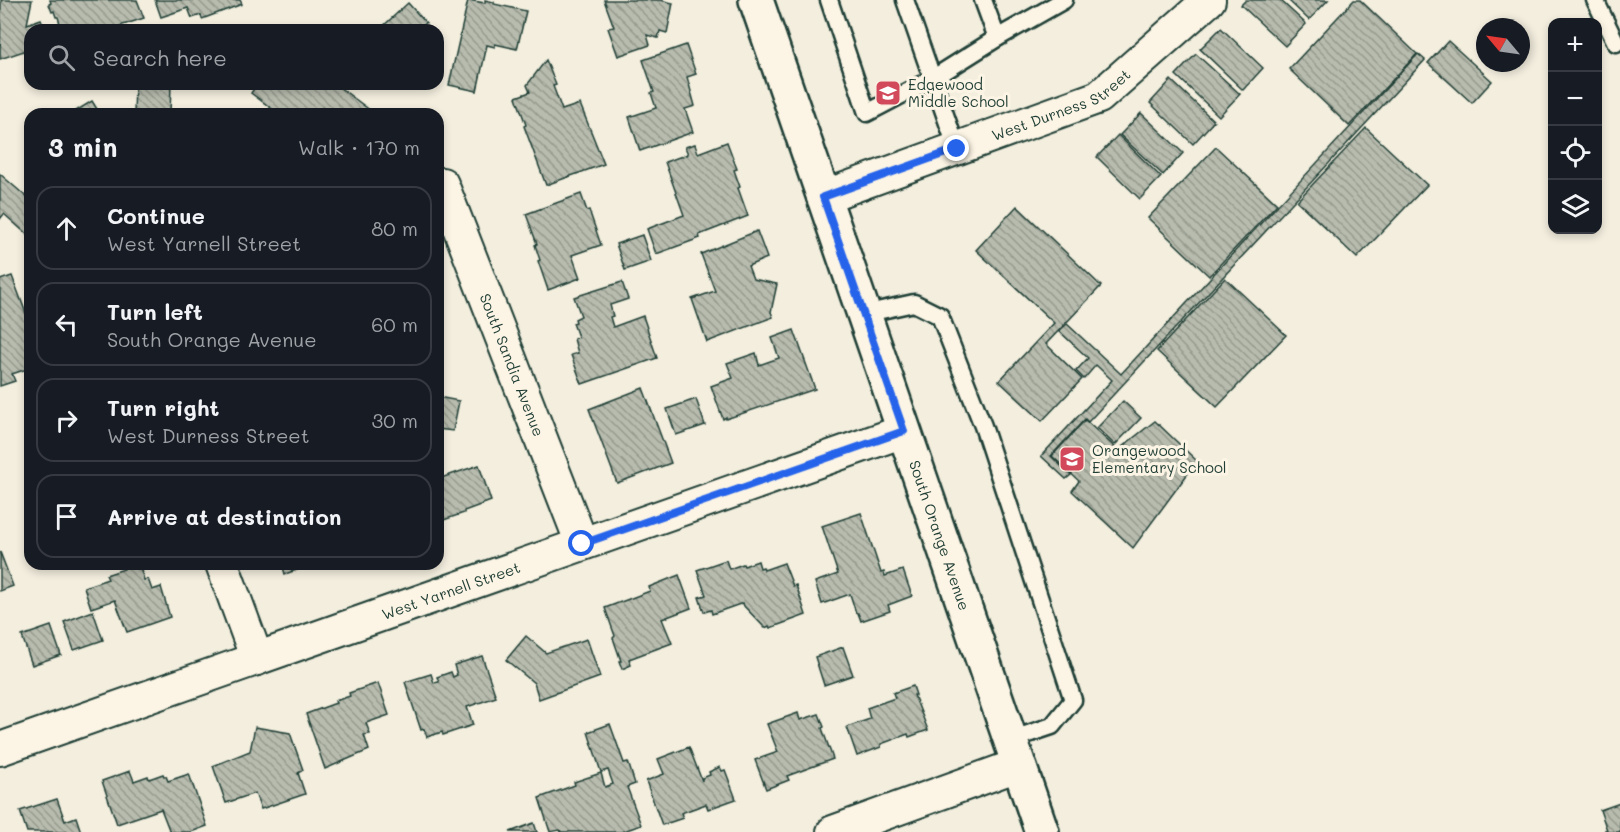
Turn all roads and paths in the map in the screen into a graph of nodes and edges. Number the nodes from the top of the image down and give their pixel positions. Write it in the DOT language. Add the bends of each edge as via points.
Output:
graph roads {
  1 [pos="756,0"];
  2 [pos="829,0"];
  3 [pos="905,0"];
  4 [pos="984,0"];
  5 [pos="1064,0"];
  6 [pos="1209,0"];
  7 [pos="1595,0"];
  8 [pos="997,38"];
  9 [pos="1616,43"];
  10 [pos="932,78"];
  11 [pos="957,149"];
  12 [pos="444,189"];
  13 [pos="823,197"];
  14 [pos="863,314"];
  15 [pos="904,431"];
  16 [pos="582,544"];
  17 [pos="224,570"];
  18 [pos="257,659"];
  19 [pos="0,749"];
  20 [pos="1014,753"];
  21 [pos="833,832"];
  22 [pos="1042,832"];
  1 -- 13 [label="street, South Orange Avenue"];
  2 -- 10 [label="lane" via="867,113"];
  3 -- 10 [label="lane"];
  4 -- 8 [label="lane"];
  5 -- 8 [label="lane"];
  6 -- 11 [label="street, West Durness Street" via="1099,98"];
  7 -- 9 [label="lane"];
  8 -- 10 [label="lane"];
  10 -- 11 [label="lane"];
  11 -- 13 [label="street, West Durness Street"];
  12 -- 16 [label="street, South Sandia Avenue"];
  13 -- 14 [label="street, South Orange Avenue"];
  14 -- 15 [label="street, South Orange Avenue"];
  14 -- 20 [label="lane" via="914,303 940,316 983,426 1073,700 1052,726"];
  15 -- 16 [label="street, West Yarnell Street"];
  15 -- 20 [label="street, South Orange Avenue"];
  16 -- 18 [label="street, West Yarnell Street"];
  17 -- 18 [label="street"];
  18 -- 19 [label="street, West Yarnell Street"];
  20 -- 21 [label="street"];
  20 -- 22 [label="street, South Orange Avenue"];
}
